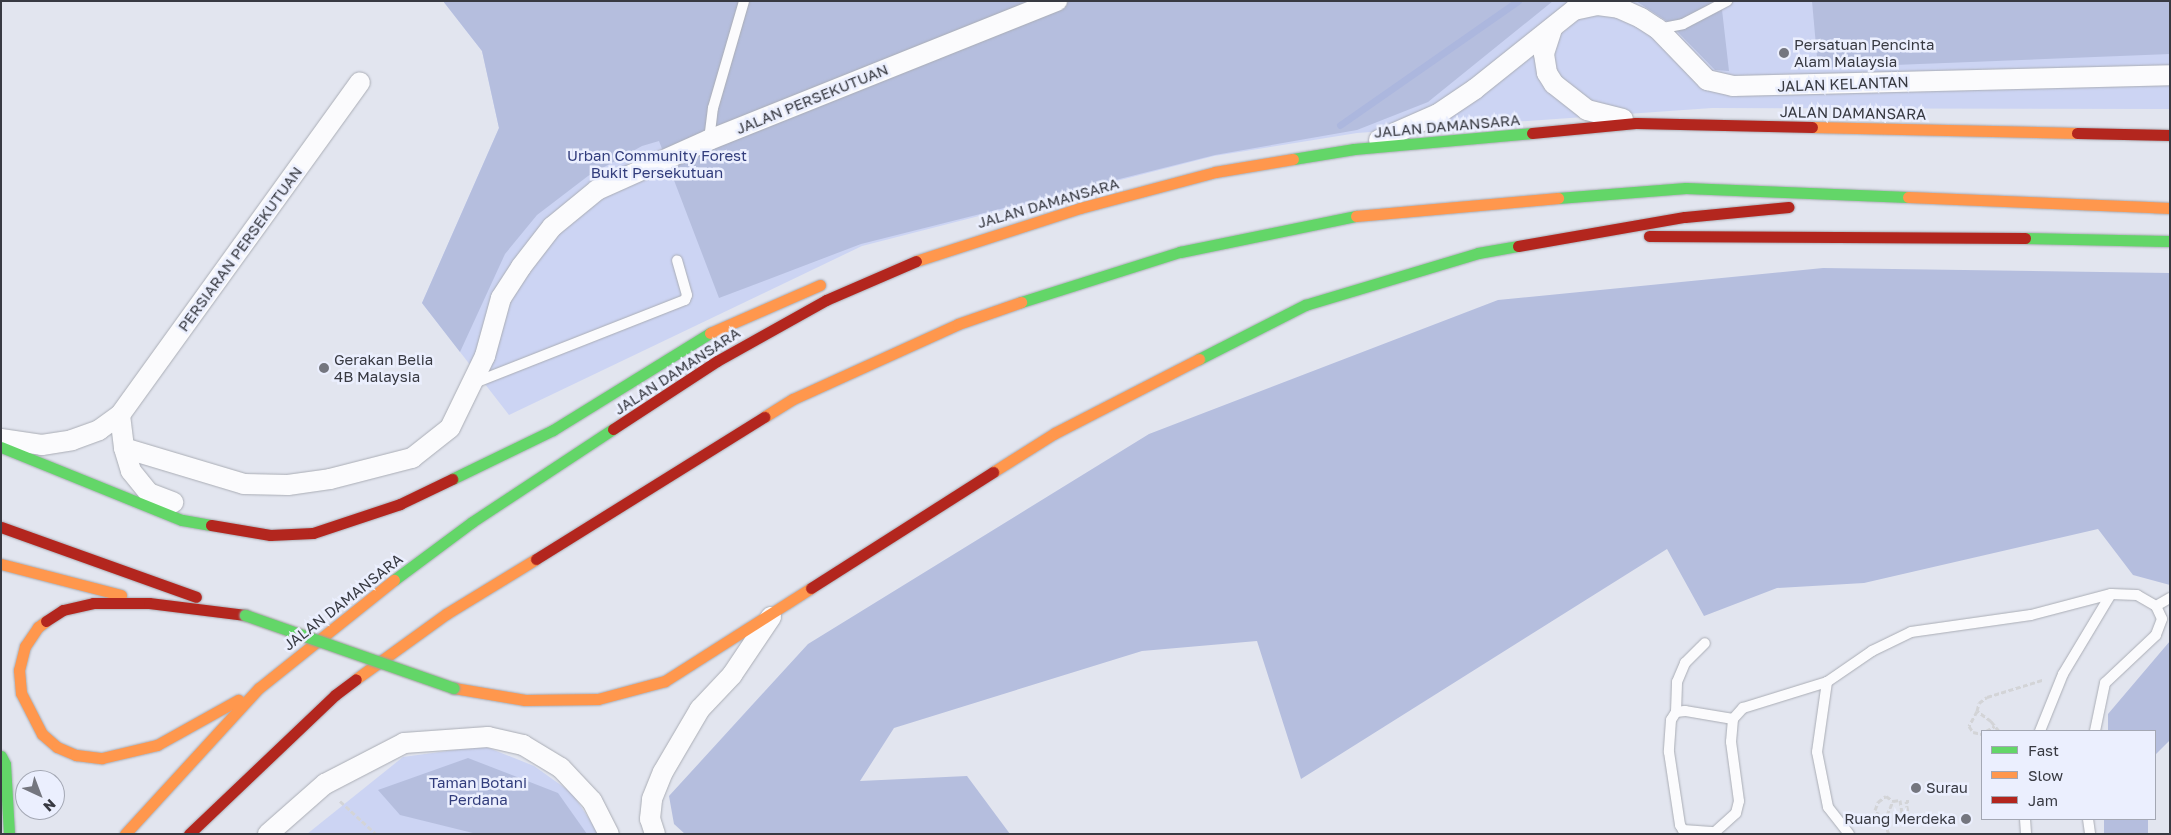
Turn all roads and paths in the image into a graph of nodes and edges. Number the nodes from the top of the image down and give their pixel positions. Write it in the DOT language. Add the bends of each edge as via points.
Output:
graph roads {
  1 [pos="744,1"];
  2 [pos="1057,1"];
  3 [pos="1727,1"];
  4 [pos="1552,29"];
  5 [pos="1658,29"];
  6 [pos="2170,75"];
  7 [pos="360,82"];
  8 [pos="1636,123"];
  9 [pos="2170,135"];
  10 [pos="709,140"];
  11 [pos="1354,149"];
  12 [pos="1885,198"];
  13 [pos="2170,208"];
  14 [pos="1569,236"];
  15 [pos="2170,241"];
  16 [pos="935,253"];
  17 [pos="677,260"];
  18 [pos="871,267"];
  19 [pos="835,278"];
  20 [pos="470,385"];
  21 [pos="120,415"];
  22 [pos="1,439"];
  23 [pos="1,447"];
  24 [pos="124,448"];
  25 [pos="1,527"];
  26 [pos="233,530"];
  27 [pos="1,564"];
  28 [pos="2111,594"];
  29 [pos="2170,598"];
  30 [pos="149,602"];
  31 [pos="2156,606"];
  32 [pos="245,614"];
  33 [pos="772,616"];
  34 [pos="1705,643"];
  35 [pos="2063,674"];
  36 [pos="1827,682"];
  37 [pos="259,688"];
  38 [pos="1977,711"];
  39 [pos="1676,712"];
  40 [pos="1733,719"];
  41 [pos="1995,726"];
  42 [pos="1988,730"];
  43 [pos="1998,730"];
  44 [pos="2040,730"];
  45 [pos="2095,730"];
  46 [pos="1981,734"];
  47 [pos="1,756"];
  48 [pos="325,784"];
  49 [pos="1909,800"];
  50 [pos="1893,801"];
  51 [pos="2026,820"];
  52 [pos="2088,820"];
  53 [pos="1884,822"];
  54 [pos="9,834"];
  55 [pos="125,834"];
  56 [pos="188,834"];
  57 [pos="268,834"];
  58 [pos="376,834"];
  59 [pos="609,834"];
  60 [pos="655,834"];
  61 [pos="1849,834"];
  62 [pos="1889,834"];
  63 [pos="2026,834"];
  64 [pos="2090,834"];
  1 -- 10 [label="lane" via="713,108"];
  2 -- 10 [label="street, JALAN PERSEKUTUAN"];
  3 -- 5 [label="lane" via="1683,24"];
  4 -- 5 [label="street, JALAN KELANTAN" via="1574,10 1598,5 1619,8"];
  4 -- 8 [label="street" via="1544,54 1547,73 1554,84 1587,110"];
  4 -- 11 [label="street, JALAN KELANTAN" via="1438,114"];
  5 -- 6 [label="street, JALAN KELANTAN" via="1707,80 1733,86"];
  7 -- 21 [label="street, PERSIARAN PERSEKUTUAN"];
  8 -- 9 [label="main road, JALAN DAMANSARA"];
  8 -- 11 [label="main road, JALAN DAMANSARA"];
  10 -- 20 [label="street, JALAN PERSEKUTUAN" via="598,190 552,227 501,298 485,356"];
  11 -- 16 [label="main road, JALAN DAMANSARA" via="1216,172 1080,208"];
  12 -- 13 [label="main road"];
  12 -- 14 [label="main road" via="1685,217"];
  12 -- 56 [label="main road" via="1686,188 1364,214 1180,252 958,324 793,399 446,614 335,694"];
  14 -- 15 [label="main road" via="1924,236"];
  14 -- 33 [label="main road" via="1478,253 1305,305 1055,433"];
  16 -- 18 [label="main road"];
  16 -- 37 [label="main road, JALAN DAMANSARA" via="826,300 717,360 472,522 372,596"];
  17 -- 20 [label="lane" via="687,295 685,300"];
  19 -- 26 [label="main road" via="706,335 553,430 400,504 313,533 270,535"];
  20 -- 24 [label="street, JALAN PERSEKUTUAN" via="450,428 412,458 330,479 288,484 244,484"];
  21 -- 22 [label="street, PERSIARAN PERSEKUTUAN" via="99,430 72,440 42,445"];
  21 -- 24 [label="street"];
  23 -- 26 [label="main road" via="182,520"];
  24 -- 26 [label="street" via="131,470 149,492 211,517"];
  25 -- 32 [label="main road"];
  27 -- 30 [label="main road"];
  28 -- 31 [label="lane" via="2137,595"];
  28 -- 35 [label="lane"];
  28 -- 36 [label="lane" via="2031,615 1910,632 1872,651"];
  29 -- 31 [label="lane"];
  30 -- 32 [label="main road"];
  30 -- 37 [label="main road" via="93,604 63,610 38,627 25,646 19,670 21,693 42,734 57,746 76,755 102,758 127,754 157,745 190,729"];
  31 -- 45 [label="lane" via="2162,619 2156,635 2105,683"];
  32 -- 33 [label="main road, bridge" via="454,688 525,700 598,699 665,681"];
  33 -- 60 [label="street" via="732,675 700,709 663,772 652,799 650,819"];
  34 -- 39 [label="lane" via="1682,670 1677,682"];
  35 -- 38 [label="path" via="1987,697 1979,703"];
  35 -- 44 [label="lane"];
  36 -- 40 [label="lane" via="1743,708"];
  36 -- 61 [label="lane" via="1817,752 1828,807"];
  37 -- 55 [label="main road, JALAN DAMANSARA"];
  38 -- 41 [label="path"];
  38 -- 46 [label="path" via="1969,726 1973,732"];
  39 -- 40 [label="lane"];
  39 -- 40 [label="lane" via="1670,720 1669,752 1680,825 1683,830 1703,834 1720,829 1736,813 1739,801 1731,742"];
  41 -- 42 [label="path"];
  41 -- 43 [label="path"];
  47 -- 54 [label="main road" via="5,764"];
  48 -- 57 [label="street"];
  48 -- 58 [label="path"];
  48 -- 59 [label="street" via="404,743 488,736 523,745 561,768 592,801"];
  49 -- 50 [label="path" via="1906,801 1908,818 1903,819 1900,800"];
  50 -- 53 [label="path"];
  50 -- 53 [label="path" via="1886,796 1878,802 1876,810"];
  51 -- 63 [label="lane"];
  52 -- 64 [label="lane"];
  53 -- 62 [label="path"];
}
